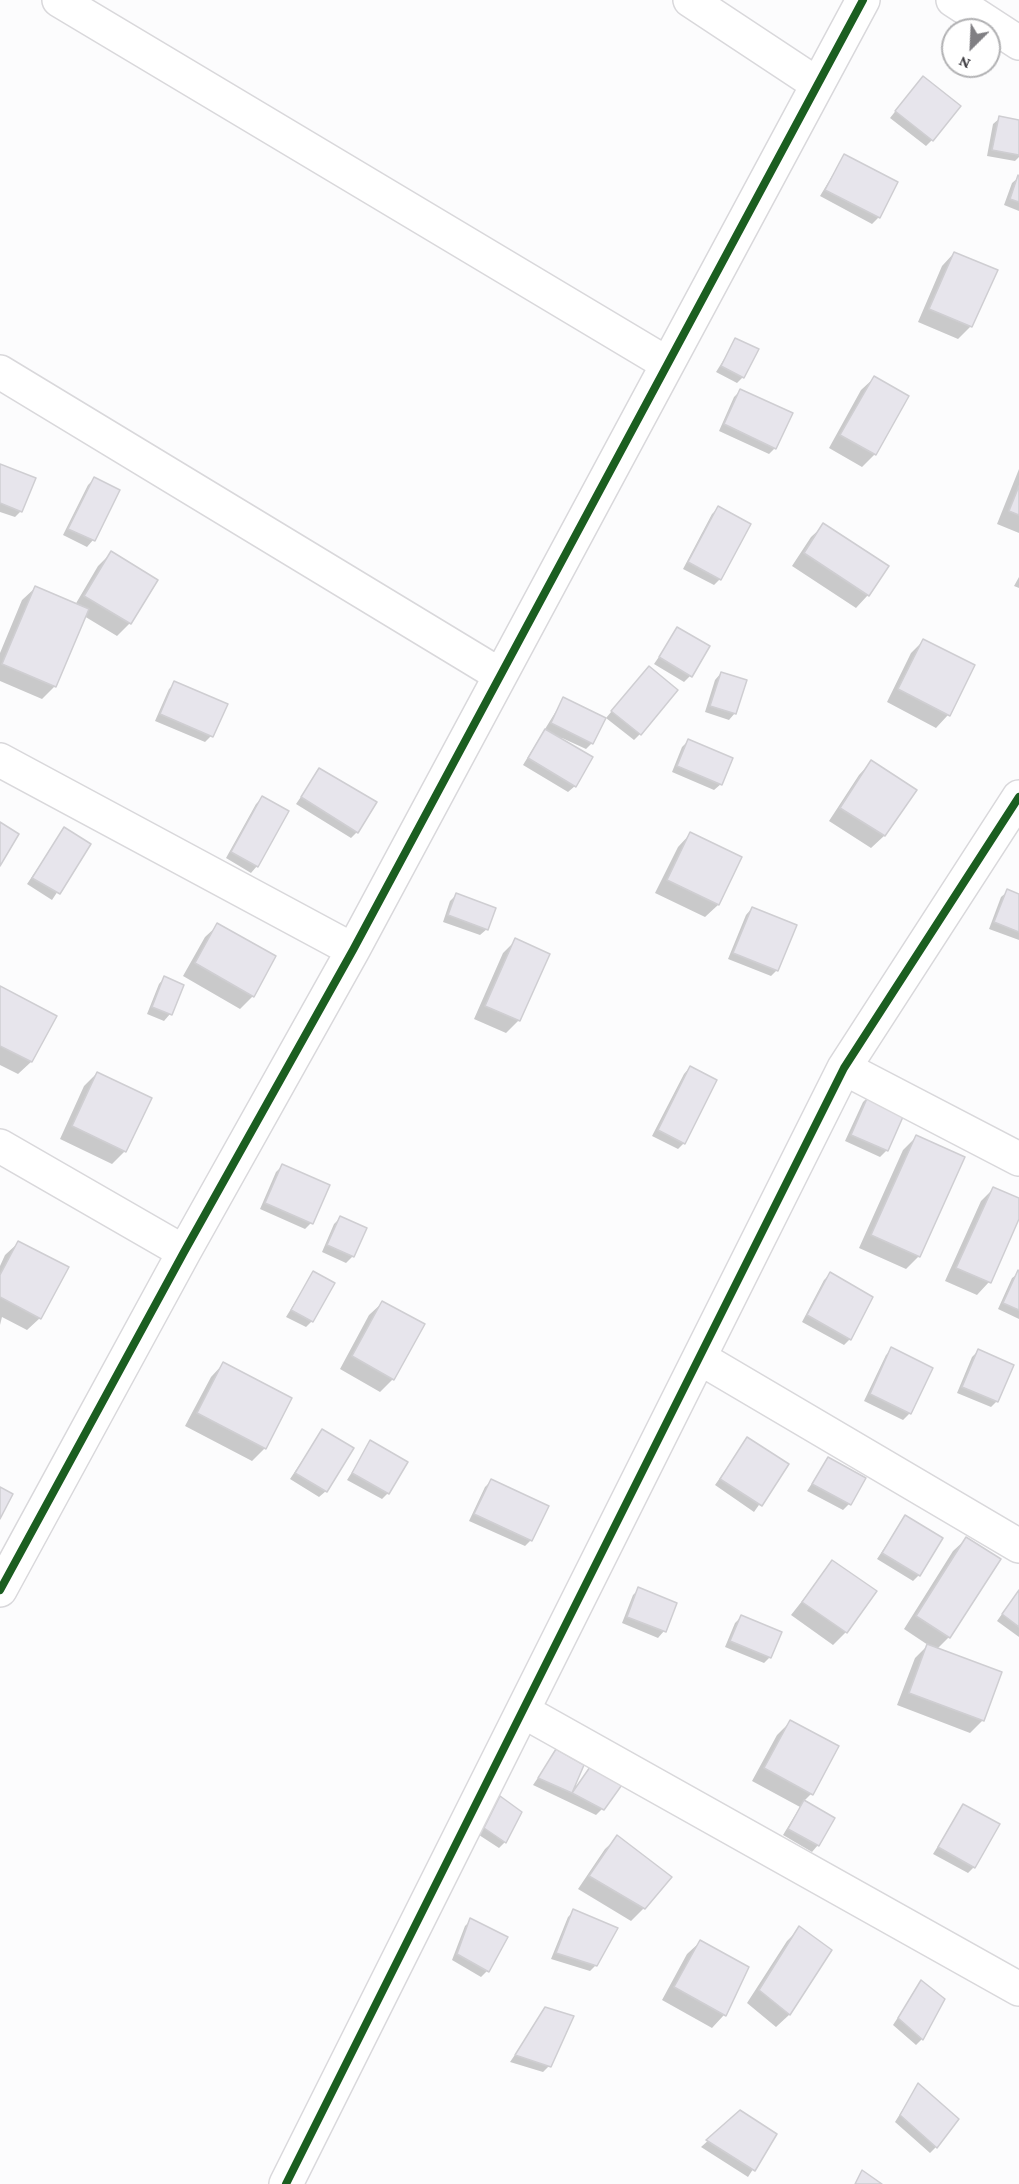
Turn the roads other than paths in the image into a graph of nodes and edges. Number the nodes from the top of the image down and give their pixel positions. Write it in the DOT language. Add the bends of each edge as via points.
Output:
graph roads {
  1 [pos="59,0"];
  2 [pos="690,0"];
  3 [pos="863,0"];
  4 [pos="953,0"];
  5 [pos="1019,43"];
  6 [pos="817,84"];
  7 [pos="666,363"];
  8 [pos="0,372"];
  9 [pos="500,675"];
  10 [pos="0,760"];
  11 [pos="1019,797"];
  12 [pos="353,950"];
  13 [pos="844,1068"];
  14 [pos="0,1146"];
  15 [pos="1019,1159"];
  16 [pos="184,1252"];
  17 [pos="700,1358"];
  18 [pos="1019,1546"];
  19 [pos="4,1571"];
  20 [pos="523,1711"];
  21 [pos="1019,1989"];
  22 [pos="286,2184"];
  1 -- 7 [label="street"];
  2 -- 6 [label="street"];
  3 -- 6 [label="street"];
  4 -- 5 [label="street"];
  6 -- 7 [label="street"];
  7 -- 9 [label="street"];
  8 -- 9 [label="street"];
  9 -- 12 [label="street"];
  10 -- 12 [label="street"];
  11 -- 13 [label="street"];
  12 -- 16 [label="street"];
  13 -- 15 [label="street"];
  13 -- 17 [label="street"];
  14 -- 16 [label="street"];
  16 -- 19 [label="street"];
  17 -- 18 [label="street"];
  17 -- 20 [label="street"];
  20 -- 21 [label="street"];
  20 -- 22 [label="street"];
}
